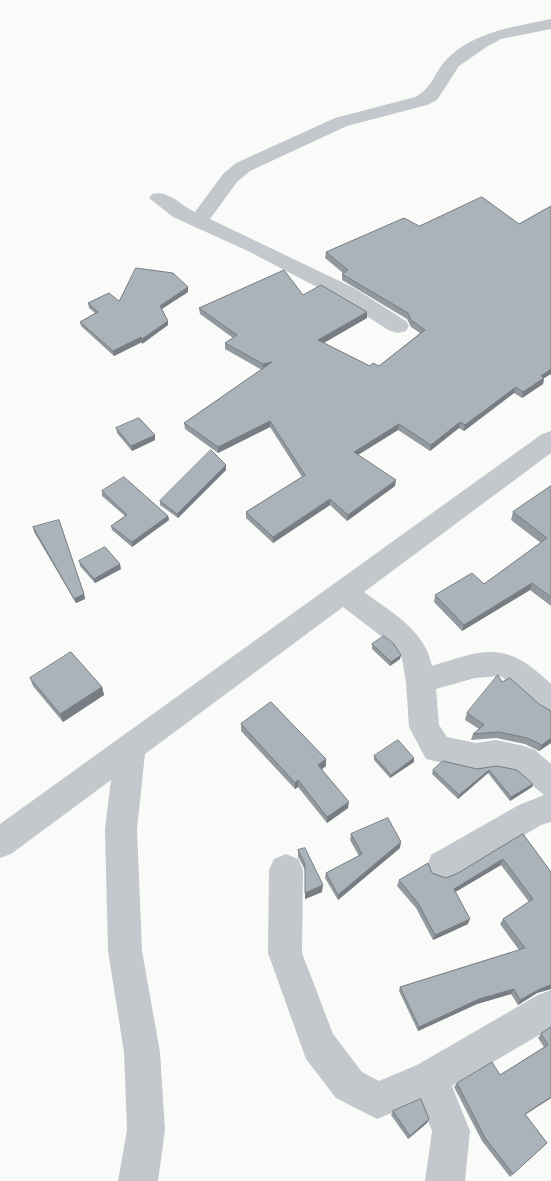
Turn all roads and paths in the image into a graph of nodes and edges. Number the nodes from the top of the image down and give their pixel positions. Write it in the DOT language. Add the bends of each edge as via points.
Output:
graph roads {
  1 [pos="551,24"];
  2 [pos="159,198"];
  3 [pos="199,221"];
  4 [pos="398,326"];
  5 [pos="551,440"];
  6 [pos="344,592"];
  7 [pos="421,682"];
  8 [pos="551,704"];
  9 [pos="131,747"];
  10 [pos="551,783"];
  11 [pos="551,807"];
  12 [pos="0,843"];
  13 [pos="443,866"];
  14 [pos="286,870"];
  15 [pos="551,1008"];
  16 [pos="430,1078"];
  17 [pos="138,1181"];
  18 [pos="445,1181"];
  1 -- 3 [label="street" via="496,35 482,42 453,63 431,96 421,101 341,122 243,167 230,178"];
  2 -- 3 [label="street" via="180,213"];
  3 -- 4 [label="street" via="346,293"];
  5 -- 6 [label="street"];
  6 -- 7 [label="street" via="404,638 416,656"];
  6 -- 9 [label="street"];
  7 -- 8 [label="street" via="476,665 504,664 527,680"];
  7 -- 10 [label="street" via="424,727 438,750 476,757 496,754 524,760"];
  9 -- 12 [label="street"];
  9 -- 17 [label="street" via="121,829 125,951 142,1052 146,1130"];
  11 -- 13 [label="street" via="530,815"];
  14 -- 16 [label="street" via="285,952 319,1046 349,1085 377,1100"];
  15 -- 16 [label="street"];
  16 -- 18 [label="street" via="451,1131"];
}
